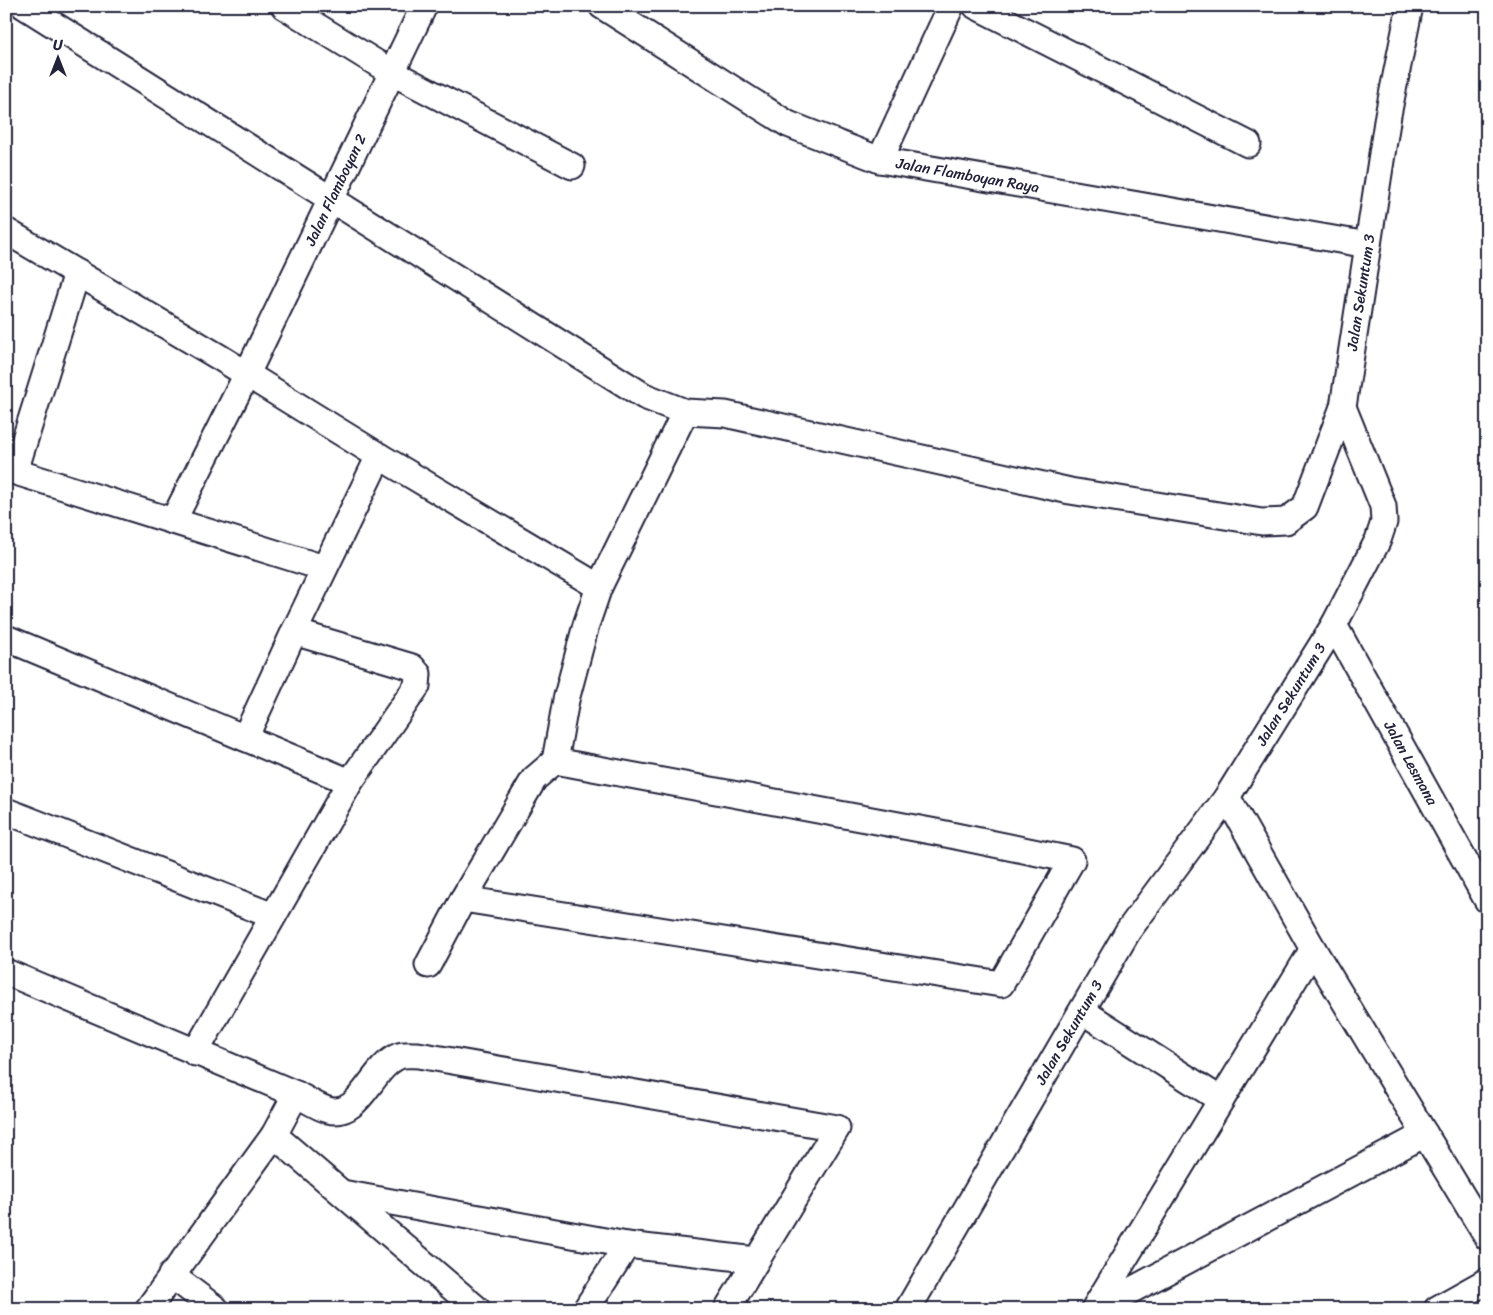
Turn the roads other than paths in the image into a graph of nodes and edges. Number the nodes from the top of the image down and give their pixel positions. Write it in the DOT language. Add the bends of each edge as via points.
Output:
graph roads {
  1 [pos="24,6"];
  2 [pos="284,6"];
  3 [pos="424,6"];
  4 [pos="602,6"];
  5 [pos="951,6"];
  6 [pos="976,6"];
  7 [pos="1410,6"];
  8 [pos="391,72"];
  9 [pos="1248,144"];
  10 [pos="880,160"];
  11 [pos="572,166"];
  12 [pos="332,199"];
  13 [pos="6,231"];
  14 [pos="1368,245"];
  15 [pos="77,273"];
  16 [pos="247,374"];
  17 [pos="1343,407"];
  18 [pos="685,412"];
  19 [pos="379,456"];
  20 [pos="11,470"];
  21 [pos="173,521"];
  22 [pos="324,568"];
  23 [pos="600,587"];
  24 [pos="1334,625"];
  25 [pos="294,632"];
  26 [pos="6,638"];
  27 [pos="245,738"];
  28 [pos="555,761"];
  29 [pos="350,782"];
  30 [pos="1227,798"];
  31 [pos="6,810"];
  32 [pos="463,899"];
  33 [pos="1487,900"];
  34 [pos="273,916"];
  35 [pos="1312,949"];
  36 [pos="428,965"];
  37 [pos="6,972"];
  38 [pos="1082,1011"];
  39 [pos="195,1052"];
  40 [pos="296,1094"];
  41 [pos="1221,1100"];
  42 [pos="1425,1134"];
  43 [pos="274,1135"];
  44 [pos="342,1194"];
  45 [pos="1487,1237"];
  46 [pos="627,1245"];
  47 [pos="756,1260"];
  48 [pos="171,1275"];
  49 [pos="1487,1281"];
  50 [pos="148,1309"];
  51 [pos="216,1309"];
  52 [pos="478,1309"];
  53 [pos="586,1309"];
  54 [pos="727,1309"];
  55 [pos="908,1309"];
  56 [pos="1095,1309"];
  57 [pos="1437,1309"];
  1 -- 12 [label="street"];
  2 -- 8 [label="street"];
  3 -- 8 [label="street, Jalan Flamboyan 2"];
  4 -- 10 [label="street, Jalan Flamboyan Raya" via="788,124"];
  5 -- 10 [label="street"];
  6 -- 9 [label="street"];
  7 -- 14 [label="street, Jalan Sekuntum 3" via="1388,114"];
  8 -- 11 [label="street"];
  8 -- 12 [label="street, Jalan Flamboyan 2"];
  10 -- 14 [label="street, Jalan Flamboyan Raya"];
  12 -- 16 [label="street, Jalan Flamboyan 2"];
  12 -- 18 [label="street" via="644,396"];
  13 -- 15 [label="street"];
  14 -- 17 [label="street, Jalan Sekuntum 3"];
  15 -- 16 [label="street"];
  15 -- 20 [label="street"];
  16 -- 19 [label="street"];
  16 -- 21 [label="street, Jalan Flamboyan 2"];
  17 -- 18 [label="street" via="1305,507 1286,521 1262,522 1070,491 724,414"];
  17 -- 24 [label="street, Jalan Sekuntum 3" via="1384,506 1384,522"];
  18 -- 23 [label="street"];
  19 -- 22 [label="street"];
  19 -- 23 [label="street"];
  20 -- 21 [label="street"];
  21 -- 22 [label="street"];
  22 -- 25 [label="street"];
  23 -- 28 [label="street" via="566,700"];
  24 -- 30 [label="street, Jalan Sekuntum 3"];
  24 -- 33 [label="street, Jalan Lesmana"];
  25 -- 27 [label="street"];
  25 -- 29 [label="street" via="412,667 418,674 417,686"];
  26 -- 27 [label="street"];
  27 -- 29 [label="street"];
  28 -- 32 [label="street" via="534,779"];
  28 -- 32 [label="street" via="1072,860 1001,984"];
  29 -- 34 [label="street"];
  30 -- 35 [label="street"];
  30 -- 38 [label="street, Jalan Sekuntum 3" via="1128,931"];
  31 -- 34 [label="street"];
  32 -- 36 [label="street"];
  34 -- 39 [label="street"];
  35 -- 41 [label="street"];
  35 -- 42 [label="street"];
  37 -- 39 [label="street"];
  38 -- 41 [label="street"];
  38 -- 55 [label="street, Jalan Sekuntum 3"];
  39 -- 40 [label="street"];
  40 -- 43 [label="street"];
  40 -- 47 [label="street" via="328,1110 342,1111 353,1105 382,1067 399,1056 418,1055 837,1128"];
  41 -- 56 [label="street"];
  42 -- 45 [label="street"];
  42 -- 56 [label="street"];
  43 -- 44 [label="street"];
  43 -- 48 [label="street"];
  44 -- 46 [label="street"];
  44 -- 52 [label="street"];
  46 -- 47 [label="street"];
  46 -- 53 [label="street"];
  47 -- 54 [label="street"];
  48 -- 50 [label="street"];
  48 -- 51 [label="street"];
  49 -- 57 [label="street"];
}
